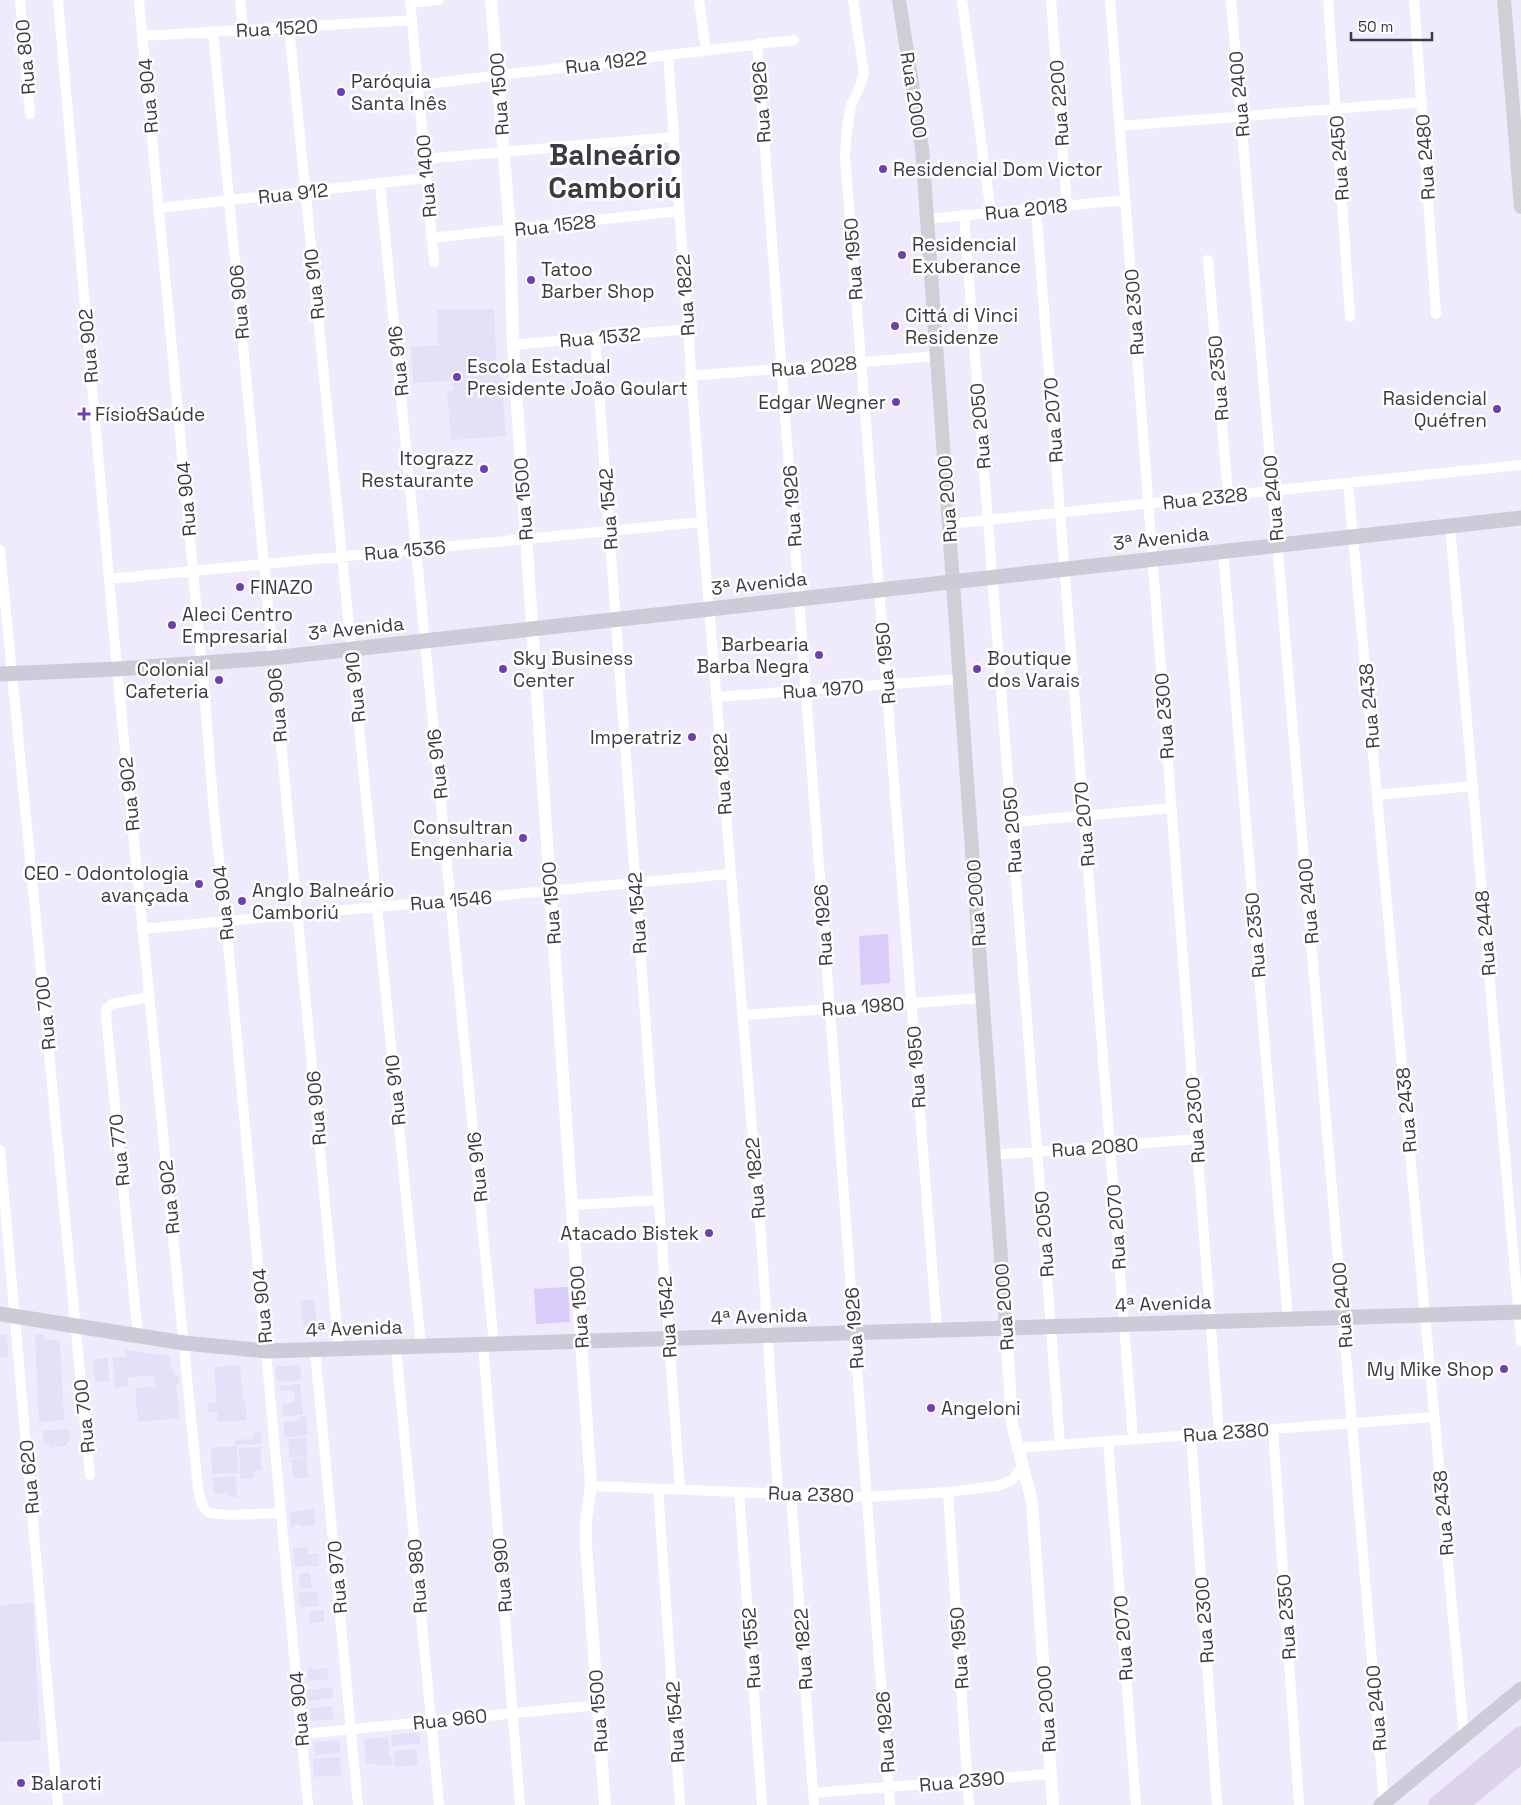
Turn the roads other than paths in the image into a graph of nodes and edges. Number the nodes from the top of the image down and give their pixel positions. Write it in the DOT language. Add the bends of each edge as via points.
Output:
graph roads {
  1 [pos="20,0"];
  2 [pos="58,0"];
  3 [pos="140,0"];
  4 [pos="240,0"];
  5 [pos="439,0"];
  6 [pos="491,0"];
  7 [pos="700,0"];
  8 [pos="853,0"];
  9 [pos="899,0"];
  10 [pos="962,0"];
  11 [pos="1051,0"];
  12 [pos="1110,0"];
  13 [pos="1231,0"];
  14 [pos="1328,0"];
  15 [pos="1414,0"];
  16 [pos="1504,0"];
  17 [pos="410,1"];
  18 [pos="412,20"];
  19 [pos="289,27"];
  20 [pos="243,30"];
  21 [pos="213,31"];
  22 [pos="143,36"];
  23 [pos="794,40"];
  24 [pos="757,44"];
  25 [pos="706,50"];
  26 [pos="668,55"];
  27 [pos="497,76"];
  28 [pos="418,85"];
  29 [pos="1422,102"];
  30 [pos="1336,109"];
  31 [pos="30,114"];
  32 [pos="1241,116"];
  33 [pos="1120,126"];
  34 [pos="673,137"];
  35 [pos="503,152"];
  36 [pos="424,159"];
  37 [pos="426,178"];
  38 [pos="380,183"];
  39 [pos="305,192"];
  40 [pos="229,200"];
  41 [pos="1125,200"];
  42 [pos="1067,205"];
  43 [pos="159,208"];
  44 [pos="1036,208"];
  45 [pos="1521,208"];
  46 [pos="679,211"];
  47 [pos="991,213"];
  48 [pos="964,215"];
  49 [pos="927,219"];
  50 [pos="510,230"];
  51 [pos="432,238"];
  52 [pos="1208,260"];
  53 [pos="434,262"];
  54 [pos="1436,314"];
  55 [pos="1350,316"];
  56 [pos="687,329"];
  57 [pos="595,337"];
  58 [pos="513,345"];
  59 [pos="937,356"];
  60 [pos="861,362"];
  61 [pos="781,369"];
  62 [pos="690,376"];
  63 [pos="1521,465"];
  64 [pos="1348,483"];
  65 [pos="1273,491"];
  66 [pos="1228,495"];
  67 [pos="1148,503"];
  68 [pos="1060,512"];
  69 [pos="1521,518"];
  70 [pos="988,520"];
  71 [pos="702,522"];
  72 [pos="949,524"];
  73 [pos="1450,526"];
  74 [pos="610,531"];
  75 [pos="1353,536"];
  76 [pos="526,539"];
  77 [pos="1277,545"];
  78 [pos="416,549"];
  79 [pos="0,550"];
  80 [pos="1223,551"];
  81 [pos="342,556"];
  82 [pos="1152,559"];
  83 [pos="264,564"];
  84 [pos="1064,569"];
  85 [pos="193,571"];
  86 [pos="992,577"];
  87 [pos="109,579"];
  88 [pos="952,582"];
  89 [pos="879,590"];
  90 [pos="798,599"];
  91 [pos="709,609"];
  92 [pos="616,619"];
  93 [pos="532,628"];
  94 [pos="425,640"];
  95 [pos="351,649"];
  96 [pos="273,658"];
  97 [pos="201,664"];
  98 [pos="117,669"];
  99 [pos="6,673"];
  100 [pos="960,680"];
  101 [pos="886,685"];
  102 [pos="806,691"];
  103 [pos="716,697"];
  104 [pos="1473,786"];
  105 [pos="1377,795"];
  106 [pos="1172,808"];
  107 [pos="1084,816"];
  108 [pos="1012,822"];
  109 [pos="730,874"];
  110 [pos="635,882"];
  111 [pos="550,891"];
  112 [pos="451,900"];
  113 [pos="377,907"];
  114 [pos="297,914"];
  115 [pos="226,921"];
  116 [pos="142,929"];
  117 [pos="149,997"];
  118 [pos="982,998"];
  119 [pos="911,1003"];
  120 [pos="830,1009"];
  121 [pos="743,1015"];
  122 [pos="1197,1139"];
  123 [pos="1110,1146"];
  124 [pos="0,1150"];
  125 [pos="1037,1151"];
  126 [pos="994,1155"];
  127 [pos="658,1200"];
  128 [pos="572,1205"];
  129 [pos="1520,1312"];
  130 [pos="7,1315"];
  131 [pos="1425,1315"];
  132 [pos="1343,1317"];
  133 [pos="1288,1319"];
  134 [pos="1211,1322"];
  135 [pos="1124,1324"];
  136 [pos="75,1326"];
  137 [pos="1051,1326"];
  138 [pos="1006,1328"];
  139 [pos="936,1330"];
  140 [pos="854,1333"];
  141 [pos="767,1335"];
  142 [pos="138,1336"];
  143 [pos="669,1338"];
  144 [pos="1521,1341"];
  145 [pos="581,1342"];
  146 [pos="184,1343"];
  147 [pos="489,1344"];
  148 [pos="420,1346"];
  149 [pos="396,1347"];
  150 [pos="339,1349"];
  151 [pos="266,1350"];
  152 [pos="315,1350"];
  153 [pos="1434,1417"];
  154 [pos="1352,1423"];
  155 [pos="1272,1429"];
  156 [pos="1219,1433"];
  157 [pos="1191,1435"];
  158 [pos="1133,1439"];
  159 [pos="1108,1441"];
  160 [pos="1060,1444"];
  161 [pos="1017,1448"];
  162 [pos="1023,1466"];
  163 [pos="90,1475"];
  164 [pos="591,1486"];
  165 [pos="658,1489"];
  166 [pos="680,1490"];
  167 [pos="739,1492"];
  168 [pos="948,1492"];
  169 [pos="778,1493"];
  170 [pos="791,1494"];
  171 [pos="867,1497"];
  172 [pos="281,1513"];
  173 [pos="1521,1689"];
  174 [pos="598,1705"];
  175 [pos="513,1713"];
  176 [pos="431,1721"];
  177 [pos="351,1729"];
  178 [pos="302,1734"];
  179 [pos="1521,1735"];
  180 [pos="1464,1736"];
  181 [pos="1521,1754"];
  182 [pos="1050,1774"];
  183 [pos="968,1780"];
  184 [pos="889,1787"];
  185 [pos="814,1793"];
  186 [pos="1383,1804"];
  187 [pos="58,1805"];
  188 [pos="308,1805"];
  189 [pos="358,1805"];
  190 [pos="439,1805"];
  191 [pos="520,1805"];
  192 [pos="605,1805"];
  193 [pos="680,1805"];
  194 [pos="762,1805"];
  195 [pos="814,1805"];
  196 [pos="890,1805"];
  197 [pos="969,1805"];
  198 [pos="1052,1805"];
  199 [pos="1136,1805"];
  200 [pos="1217,1805"];
  201 [pos="1299,1805"];
  202 [pos="1436,1805"];
  203 [pos="1460,1805"];
  1 -- 31 [label="street, Rua 800"];
  2 -- 87 [label="street, Rua 902"];
  3 -- 22 [label="street, Rua 904"];
  4 -- 20 [label="street"];
  5 -- 17 [label="street"];
  6 -- 27 [label="street, Rua 1500"];
  7 -- 25 [label="street"];
  8 -- 60 [label="street, Rua 1950" via="864,73 849,113 845,156"];
  9 -- 49 [label="main road, Rua 2000" via="922,148"];
  10 -- 47 [label="street"];
  11 -- 42 [label="street, Rua 2200"];
  12 -- 33 [label="street, Rua 2300"];
  13 -- 32 [label="street, Rua 2400"];
  14 -- 30 [label="street, Rua 2450"];
  15 -- 29 [label="street, Rua 2480"];
  16 -- 45 [label="main road"];
  17 -- 18 [label="street, Rua 1400"];
  18 -- 19 [label="street, Rua 1520"];
  18 -- 28 [label="street, Rua 1400"];
  19 -- 20 [label="street, Rua 1520"];
  19 -- 39 [label="street, Rua 910"];
  20 -- 21 [label="street, Rua 1520"];
  21 -- 22 [label="street, Rua 1520"];
  21 -- 40 [label="street, Rua 906"];
  22 -- 43 [label="street, Rua 904"];
  23 -- 24 [label="street, Rua 1922"];
  24 -- 25 [label="street, Rua 1922"];
  24 -- 61 [label="street, Rua 1926"];
  25 -- 26 [label="street, Rua 1922"];
  26 -- 27 [label="street, Rua 1922"];
  26 -- 34 [label="street, Rua 1822"];
  27 -- 28 [label="street, Rua 1922"];
  27 -- 35 [label="street, Rua 1500"];
  28 -- 36 [label="street, Rua 1400"];
  29 -- 30 [label="street"];
  29 -- 54 [label="street, Rua 2480"];
  30 -- 32 [label="street"];
  30 -- 55 [label="street, Rua 2450"];
  32 -- 33 [label="street"];
  32 -- 65 [label="street, Rua 2400"];
  33 -- 41 [label="street, Rua 2300"];
  34 -- 35 [label="street"];
  34 -- 46 [label="street, Rua 1822"];
  35 -- 36 [label="street"];
  35 -- 50 [label="street, Rua 1500"];
  36 -- 37 [label="street, Rua 1400"];
  37 -- 38 [label="street, Rua 912"];
  37 -- 51 [label="street, Rua 1400"];
  38 -- 39 [label="street, Rua 912"];
  38 -- 78 [label="street, Rua 916"];
  39 -- 40 [label="street, Rua 912"];
  39 -- 81 [label="street, Rua 910"];
  40 -- 43 [label="street, Rua 912"];
  40 -- 83 [label="street, Rua 906"];
  41 -- 42 [label="street, Rua 2018"];
  41 -- 67 [label="street, Rua 2300"];
  42 -- 44 [label="street, Rua 2018"];
  43 -- 85 [label="street, Rua 904"];
  44 -- 47 [label="street, Rua 2018"];
  44 -- 68 [label="street, Rua 2070"];
  46 -- 50 [label="street, Rua 1528"];
  46 -- 56 [label="street, Rua 1822"];
  47 -- 48 [label="street, Rua 2018"];
  48 -- 49 [label="street, Rua 2018"];
  48 -- 70 [label="street, Rua 2050"];
  49 -- 59 [label="main road, Rua 2000"];
  50 -- 51 [label="street, Rua 1528"];
  50 -- 58 [label="street, Rua 1500"];
  51 -- 53 [label="street, Rua 1400"];
  52 -- 66 [label="street, Rua 2350"];
  56 -- 57 [label="street, Rua 1532"];
  56 -- 62 [label="street, Rua 1822"];
  57 -- 58 [label="street, Rua 1532"];
  57 -- 74 [label="street, Rua 1542"];
  58 -- 76 [label="street, Rua 1500"];
  59 -- 60 [label="street, Rua 2028"];
  59 -- 72 [label="main road, Rua 2000"];
  60 -- 61 [label="street, Rua 2028"];
  60 -- 89 [label="street, Rua 1950"];
  61 -- 62 [label="street, Rua 2028"];
  61 -- 90 [label="street, Rua 1926"];
  62 -- 71 [label="street, Rua 1822"];
  63 -- 64 [label="street, Rua 2328"];
  64 -- 65 [label="street, Rua 2328"];
  64 -- 75 [label="street, Rua 2438"];
  65 -- 66 [label="street, Rua 2328"];
  65 -- 77 [label="street, Rua 2400"];
  66 -- 67 [label="street, Rua 2328"];
  67 -- 68 [label="street, Rua 2328"];
  67 -- 82 [label="street, Rua 2300"];
  68 -- 70 [label="street, Rua 2328"];
  68 -- 84 [label="street, Rua 2070"];
  69 -- 73 [label="main road, 3ª Avenida"];
  70 -- 72 [label="street, Rua 2328"];
  70 -- 86 [label="street, Rua 2050"];
  71 -- 74 [label="street, Rua 1536"];
  71 -- 91 [label="street, Rua 1822"];
  72 -- 88 [label="main road, Rua 2000"];
  73 -- 75 [label="main road, 3ª Avenida"];
  73 -- 104 [label="street, Rua 2448"];
  74 -- 76 [label="street, Rua 1536"];
  74 -- 92 [label="street, Rua 1542"];
  75 -- 77 [label="main road, 3ª Avenida"];
  75 -- 105 [label="street, Rua 2438"];
  76 -- 78 [label="street, Rua 1536"];
  76 -- 93 [label="street, Rua 1500"];
  77 -- 80 [label="main road, 3ª Avenida"];
  77 -- 132 [label="street, Rua 2400"];
  78 -- 81 [label="street, Rua 1536"];
  78 -- 94 [label="street, Rua 916"];
  79 -- 99 [label="street, Rua 700"];
  80 -- 82 [label="main road, 3ª Avenida"];
  80 -- 133 [label="street, Rua 2350"];
  81 -- 83 [label="street, Rua 1536"];
  81 -- 95 [label="street, Rua 910"];
  82 -- 84 [label="main road, 3ª Avenida"];
  82 -- 106 [label="street, Rua 2300"];
  83 -- 85 [label="street, Rua 1536"];
  83 -- 96 [label="street, Rua 906"];
  84 -- 86 [label="main road, 3ª Avenida"];
  84 -- 107 [label="street, Rua 2070"];
  85 -- 87 [label="street, Rua 1536"];
  85 -- 97 [label="street, Rua 904"];
  86 -- 88 [label="main road, 3ª Avenida"];
  86 -- 108 [label="street, Rua 2050"];
  87 -- 98 [label="street, Rua 902"];
  88 -- 89 [label="main road, 3ª Avenida"];
  88 -- 100 [label="main road, Rua 2000"];
  89 -- 90 [label="main road, 3ª Avenida"];
  89 -- 101 [label="street, Rua 1950"];
  90 -- 91 [label="main road, 3ª Avenida"];
  90 -- 102 [label="street, Rua 1926"];
  91 -- 92 [label="main road, 3ª Avenida"];
  91 -- 103 [label="street, Rua 1822"];
  92 -- 93 [label="main road, 3ª Avenida"];
  92 -- 110 [label="street, Rua 1542"];
  93 -- 94 [label="main road, 3ª Avenida"];
  93 -- 111 [label="street, Rua 1500"];
  94 -- 95 [label="main road, 3ª Avenida"];
  94 -- 112 [label="street, Rua 916"];
  95 -- 96 [label="main road, 3ª Avenida"];
  95 -- 113 [label="street, Rua 910"];
  96 -- 97 [label="main road, 3ª Avenida"];
  96 -- 114 [label="street, Rua 906"];
  97 -- 98 [label="main road, 3ª Avenida"];
  97 -- 115 [label="street, Rua 904"];
  98 -- 99 [label="main road, 3ª Avenida"];
  98 -- 116 [label="street, Rua 902"];
  99 -- 136 [label="street, Rua 700"];
  100 -- 101 [label="street, Rua 1970"];
  100 -- 118 [label="main road, Rua 2000"];
  101 -- 102 [label="street, Rua 1970"];
  101 -- 119 [label="street, Rua 1950"];
  102 -- 103 [label="street, Rua 1970"];
  102 -- 120 [label="street, Rua 1926"];
  103 -- 109 [label="street, Rua 1822"];
  104 -- 105 [label="street"];
  104 -- 129 [label="street, Rua 2448"];
  105 -- 131 [label="street, Rua 2438"];
  106 -- 107 [label="street"];
  106 -- 122 [label="street, Rua 2300"];
  107 -- 108 [label="street"];
  107 -- 123 [label="street, Rua 2070"];
  108 -- 125 [label="street, Rua 2050"];
  109 -- 110 [label="street, Rua 1546"];
  109 -- 121 [label="street, Rua 1822"];
  110 -- 111 [label="street, Rua 1546"];
  110 -- 127 [label="street, Rua 1542"];
  111 -- 112 [label="street, Rua 1546"];
  111 -- 128 [label="street, Rua 1500"];
  112 -- 113 [label="street, Rua 1546"];
  112 -- 147 [label="street, Rua 916"];
  113 -- 114 [label="street, Rua 1546"];
  113 -- 148 [label="street, Rua 910"];
  114 -- 115 [label="street, Rua 1546"];
  114 -- 150 [label="street, Rua 906"];
  115 -- 116 [label="street, Rua 1546"];
  115 -- 151 [label="street, Rua 904"];
  116 -- 117 [label="street, Rua 902"];
  117 -- 142 [label="street, Rua 770" via="112,1004 106,1016"];
  117 -- 146 [label="street, Rua 902"];
  118 -- 119 [label="street, Rua 1980"];
  118 -- 126 [label="main road, Rua 2000"];
  119 -- 120 [label="street, Rua 1980"];
  119 -- 139 [label="street, Rua 1950"];
  120 -- 121 [label="street, Rua 1980"];
  120 -- 140 [label="street, Rua 1926"];
  121 -- 141 [label="street, Rua 1822"];
  122 -- 123 [label="street, Rua 2080"];
  122 -- 134 [label="street, Rua 2300"];
  123 -- 125 [label="street, Rua 2080"];
  123 -- 135 [label="street, Rua 2070"];
  124 -- 130 [label="street, Rua 620"];
  125 -- 126 [label="street, Rua 2080"];
  125 -- 137 [label="street, Rua 2050"];
  126 -- 138 [label="main road, Rua 2000"];
  127 -- 128 [label="street"];
  127 -- 143 [label="street, Rua 1542"];
  128 -- 145 [label="street, Rua 1500"];
  129 -- 131 [label="main road, 4ª Avenida"];
  129 -- 144 [label="street, Rua 2448"];
  130 -- 136 [label="main road, 4ª Avenida"];
  130 -- 187 [label="street, Rua 620"];
  131 -- 132 [label="main road, 4ª Avenida"];
  131 -- 153 [label="street, Rua 2438"];
  132 -- 133 [label="main road, 4ª Avenida"];
  132 -- 154 [label="street, Rua 2400"];
  133 -- 134 [label="main road, 4ª Avenida"];
  134 -- 135 [label="main road, 4ª Avenida"];
  134 -- 156 [label="street, Rua 2300"];
  135 -- 137 [label="main road, 4ª Avenida"];
  135 -- 158 [label="street, Rua 2070"];
  136 -- 142 [label="main road, 4ª Avenida"];
  136 -- 163 [label="street, Rua 700"];
  137 -- 138 [label="main road, 4ª Avenida"];
  137 -- 160 [label="street, Rua 2050"];
  138 -- 139 [label="main road, 4ª Avenida"];
  138 -- 161 [label="street, Rua 2000" via="1012,1424"];
  139 -- 140 [label="main road, 4ª Avenida"];
  140 -- 141 [label="main road, 4ª Avenida"];
  140 -- 171 [label="street, Rua 1926"];
  141 -- 143 [label="main road, 4ª Avenida"];
  141 -- 169 [label="street, Rua 1822"];
  142 -- 146 [label="main road, 4ª Avenida"];
  143 -- 145 [label="main road, 4ª Avenida"];
  143 -- 166 [label="street, Rua 1542"];
  145 -- 147 [label="main road, 4ª Avenida"];
  145 -- 164 [label="street, Rua 1500"];
  146 -- 151 [label="main road, 4ª Avenida"];
  146 -- 172 [label="street, Rua 902" via="201,1503 208,1512 219,1515"];
  147 -- 148 [label="main road, 4ª Avenida"];
  147 -- 175 [label="street, Rua 990"];
  148 -- 149 [label="main road, 4ª Avenida"];
  149 -- 150 [label="main road, 4ª Avenida"];
  149 -- 176 [label="street, Rua 980"];
  150 -- 152 [label="main road, 4ª Avenida"];
  151 -- 152 [label="main road, 4ª Avenida"];
  151 -- 172 [label="street, Rua 904"];
  152 -- 177 [label="street, Rua 970"];
  153 -- 154 [label="street, Rua 2380"];
  153 -- 180 [label="street, Rua 2438"];
  154 -- 155 [label="street, Rua 2380"];
  154 -- 186 [label="street, Rua 2400"];
  155 -- 156 [label="street, Rua 2380"];
  155 -- 201 [label="street, Rua 2350"];
  156 -- 157 [label="street, Rua 2380"];
  157 -- 158 [label="street, Rua 2380"];
  157 -- 200 [label="street, Rua 2300"];
  158 -- 159 [label="street, Rua 2380"];
  159 -- 160 [label="street, Rua 2380"];
  159 -- 199 [label="street, Rua 2070"];
  160 -- 161 [label="street, Rua 2380"];
  161 -- 162 [label="street, Rua 2000"];
  162 -- 168 [label="street, Rua 2380" via="1012,1480 997,1486"];
  162 -- 182 [label="street, Rua 2000" via="1032,1502"];
  164 -- 165 [label="street, Rua 2380"];
  164 -- 174 [label="street, Rua 1500" via="586,1545"];
  165 -- 166 [label="street, Rua 2380"];
  165 -- 193 [label="street, Rua 1542"];
  166 -- 167 [label="street, Rua 2380"];
  167 -- 169 [label="street, Rua 2380"];
  167 -- 194 [label="street, Rua 1552"];
  168 -- 171 [label="street, Rua 2380"];
  168 -- 183 [label="street, Rua 1950"];
  169 -- 170 [label="street, Rua 2380"];
  170 -- 171 [label="street, Rua 2380"];
  170 -- 185 [label="street, Rua 1822"];
  171 -- 184 [label="street, Rua 1926"];
  172 -- 178 [label="street, Rua 904"];
  173 -- 180 [label="main road"];
  174 -- 175 [label="street, Rua 960"];
  174 -- 192 [label="street, Rua 1500"];
  175 -- 176 [label="street, Rua 960"];
  175 -- 191 [label="street, Rua 990"];
  176 -- 177 [label="street, Rua 960"];
  176 -- 190 [label="street, Rua 980"];
  177 -- 178 [label="street, Rua 960"];
  177 -- 189 [label="street, Rua 970"];
  178 -- 188 [label="street, Rua 904"];
  179 -- 202 [label="highway"];
  180 -- 186 [label="main road"];
  181 -- 203 [label="highway"];
  182 -- 183 [label="street, Rua 2390"];
  182 -- 198 [label="street, Rua 2000"];
  183 -- 184 [label="street, Rua 2390"];
  183 -- 197 [label="street, Rua 1950"];
  184 -- 185 [label="street, Rua 2390"];
  184 -- 196 [label="street, Rua 1926"];
  185 -- 195 [label="street, Rua 1822"];
}
